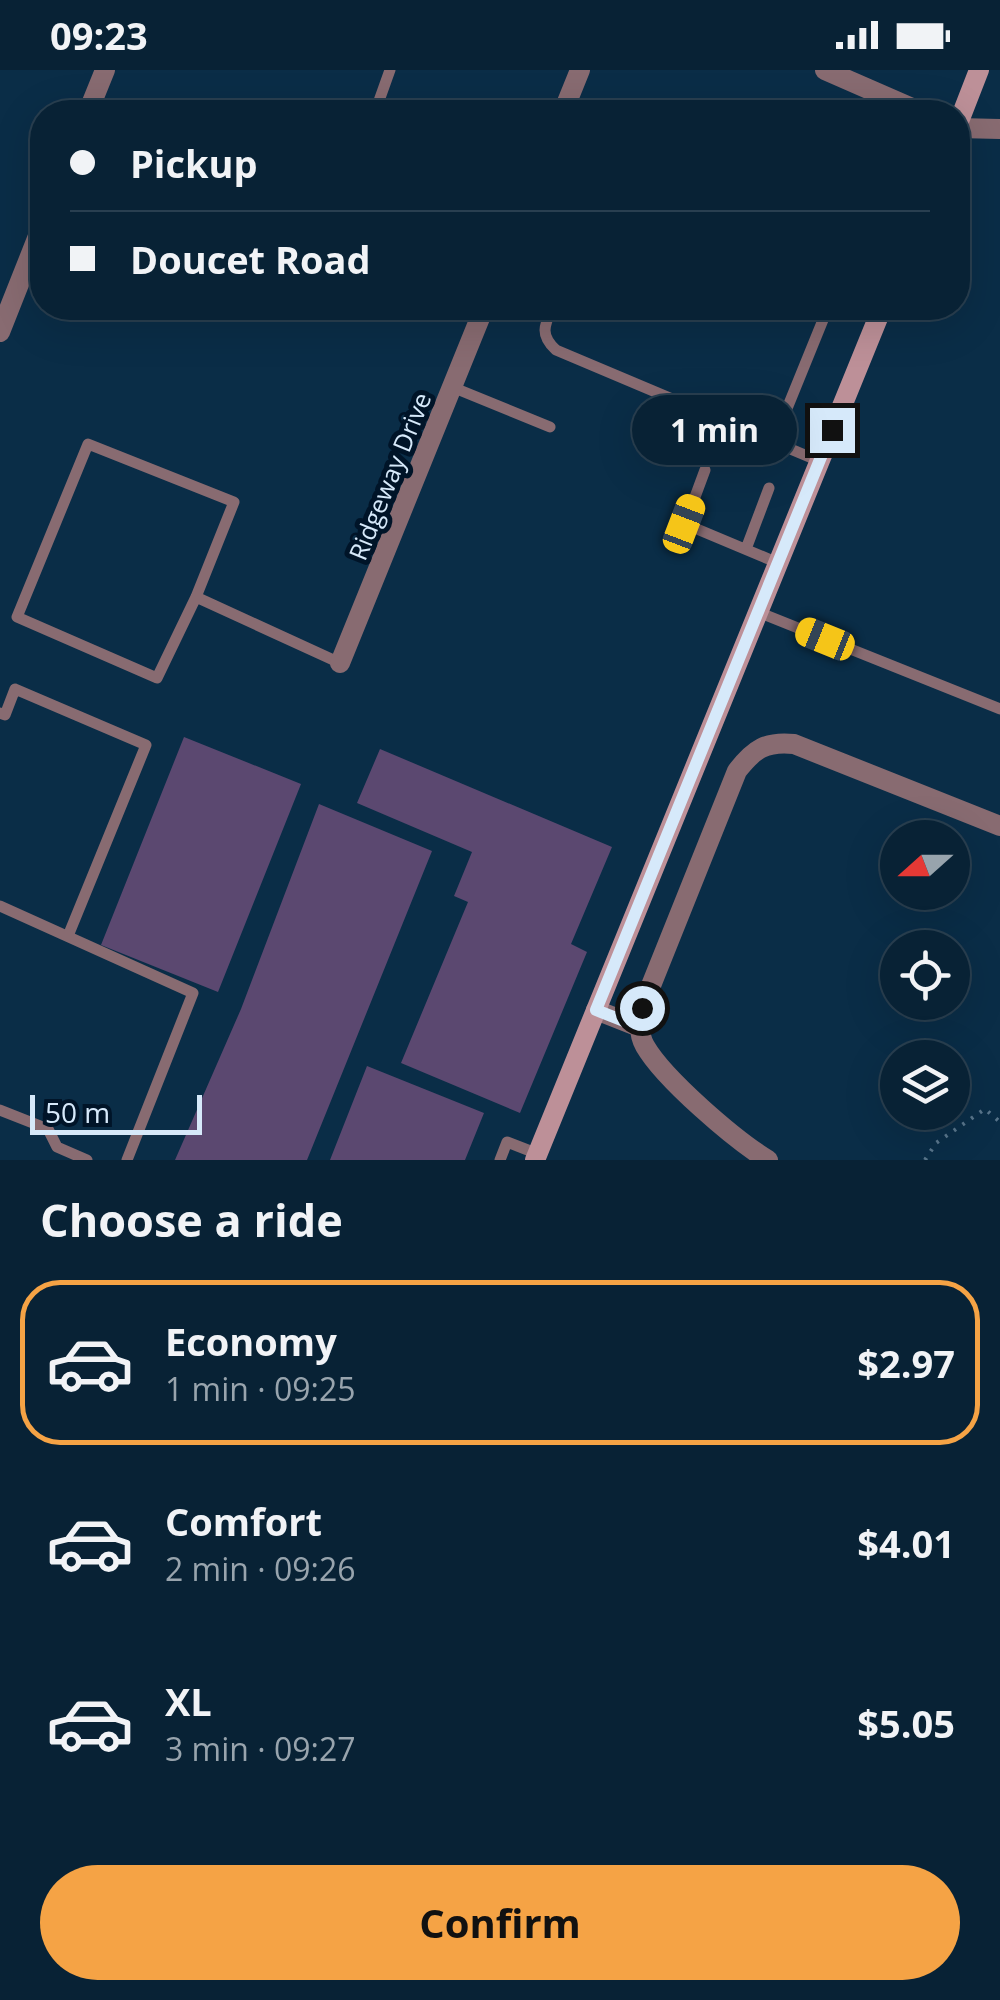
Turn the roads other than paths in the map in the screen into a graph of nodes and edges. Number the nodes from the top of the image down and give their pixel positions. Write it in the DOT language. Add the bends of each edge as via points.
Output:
graph roads {
  1 [pos="105,70"];
  2 [pos="390,70"];
  3 [pos="579,70"];
  4 [pos="826,70"];
  5 [pos="980,70"];
  6 [pos="93,100"];
  7 [pos="379,100"];
  8 [pos="568,100"];
  9 [pos="895,100"];
  10 [pos="968,100"];
  11 [pos="970,127"];
  12 [pos="1000,129"];
  13 [pos="30,256"];
  14 [pos="479,320"];
  15 [pos="547,320"];
  16 [pos="823,320"];
  17 [pos="877,320"];
  18 [pos="0,332"];
  19 [pos="452,386"];
  20 [pos="550,427"];
  21 [pos="773,442"];
  22 [pos="819,461"];
  23 [pos="705,470"];
  24 [pos="769,488"];
  25 [pos="746,550"];
  26 [pos="778,563"];
  27 [pos="196,598"];
  28 [pos="758,612"];
  29 [pos="340,663"];
  30 [pos="1000,709"];
  31 [pos="0,713"];
  32 [pos="1000,826"];
  33 [pos="0,906"];
  34 [pos="68,936"];
  35 [pos="596,1010"];
  36 [pos="639,1027"];
  37 [pos="0,1110"];
  38 [pos="58,1147"];
  39 [pos="536,1157"];
  40 [pos="52,1160"];
  41 [pos="88,1160"];
  42 [pos="127,1160"];
  43 [pos="500,1160"];
  44 [pos="768,1160"];
  1 -- 6 [label="street"];
  2 -- 7 [label="lane"];
  3 -- 8 [label="street"];
  4 -- 9 [label="street"];
  5 -- 10 [label="street"];
  11 -- 12 [label="street"];
  13 -- 18 [label="street"];
  14 -- 19 [label="street, Ridgeway Drive"];
  15 -- 21 [label="lane" via="546,340 556,350"];
  16 -- 21 [label="lane"];
  17 -- 22 [label="street"];
  19 -- 20 [label="lane"];
  19 -- 29 [label="street, Ridgeway Drive"];
  21 -- 22 [label="lane"];
  22 -- 26 [label="street"];
  23 -- 25 [label="lane" via="684,524"];
  24 -- 25 [label="lane"];
  25 -- 26 [label="lane"];
  26 -- 28 [label="street"];
  27 -- 27 [label="lane" via="234,502 88,444 17,617 157,678"];
  27 -- 29 [label="lane"];
  28 -- 30 [label="lane"];
  28 -- 35 [label="street"];
  31 -- 34 [label="lane" via="5,715 15,690 146,745"];
  32 -- 36 [label="street" via="794,744 764,744 737,770"];
  33 -- 34 [label="lane"];
  34 -- 42 [label="lane" via="194,992"];
  35 -- 36 [label="street"];
  35 -- 39 [label="street"];
  36 -- 44 [label="street" via="644,1046 662,1067 722,1127"];
  37 -- 38 [label="lane" via="48,1129"];
  38 -- 40 [label="lane"];
  38 -- 41 [label="lane"];
  39 -- 43 [label="lane" via="507,1142"];
}
